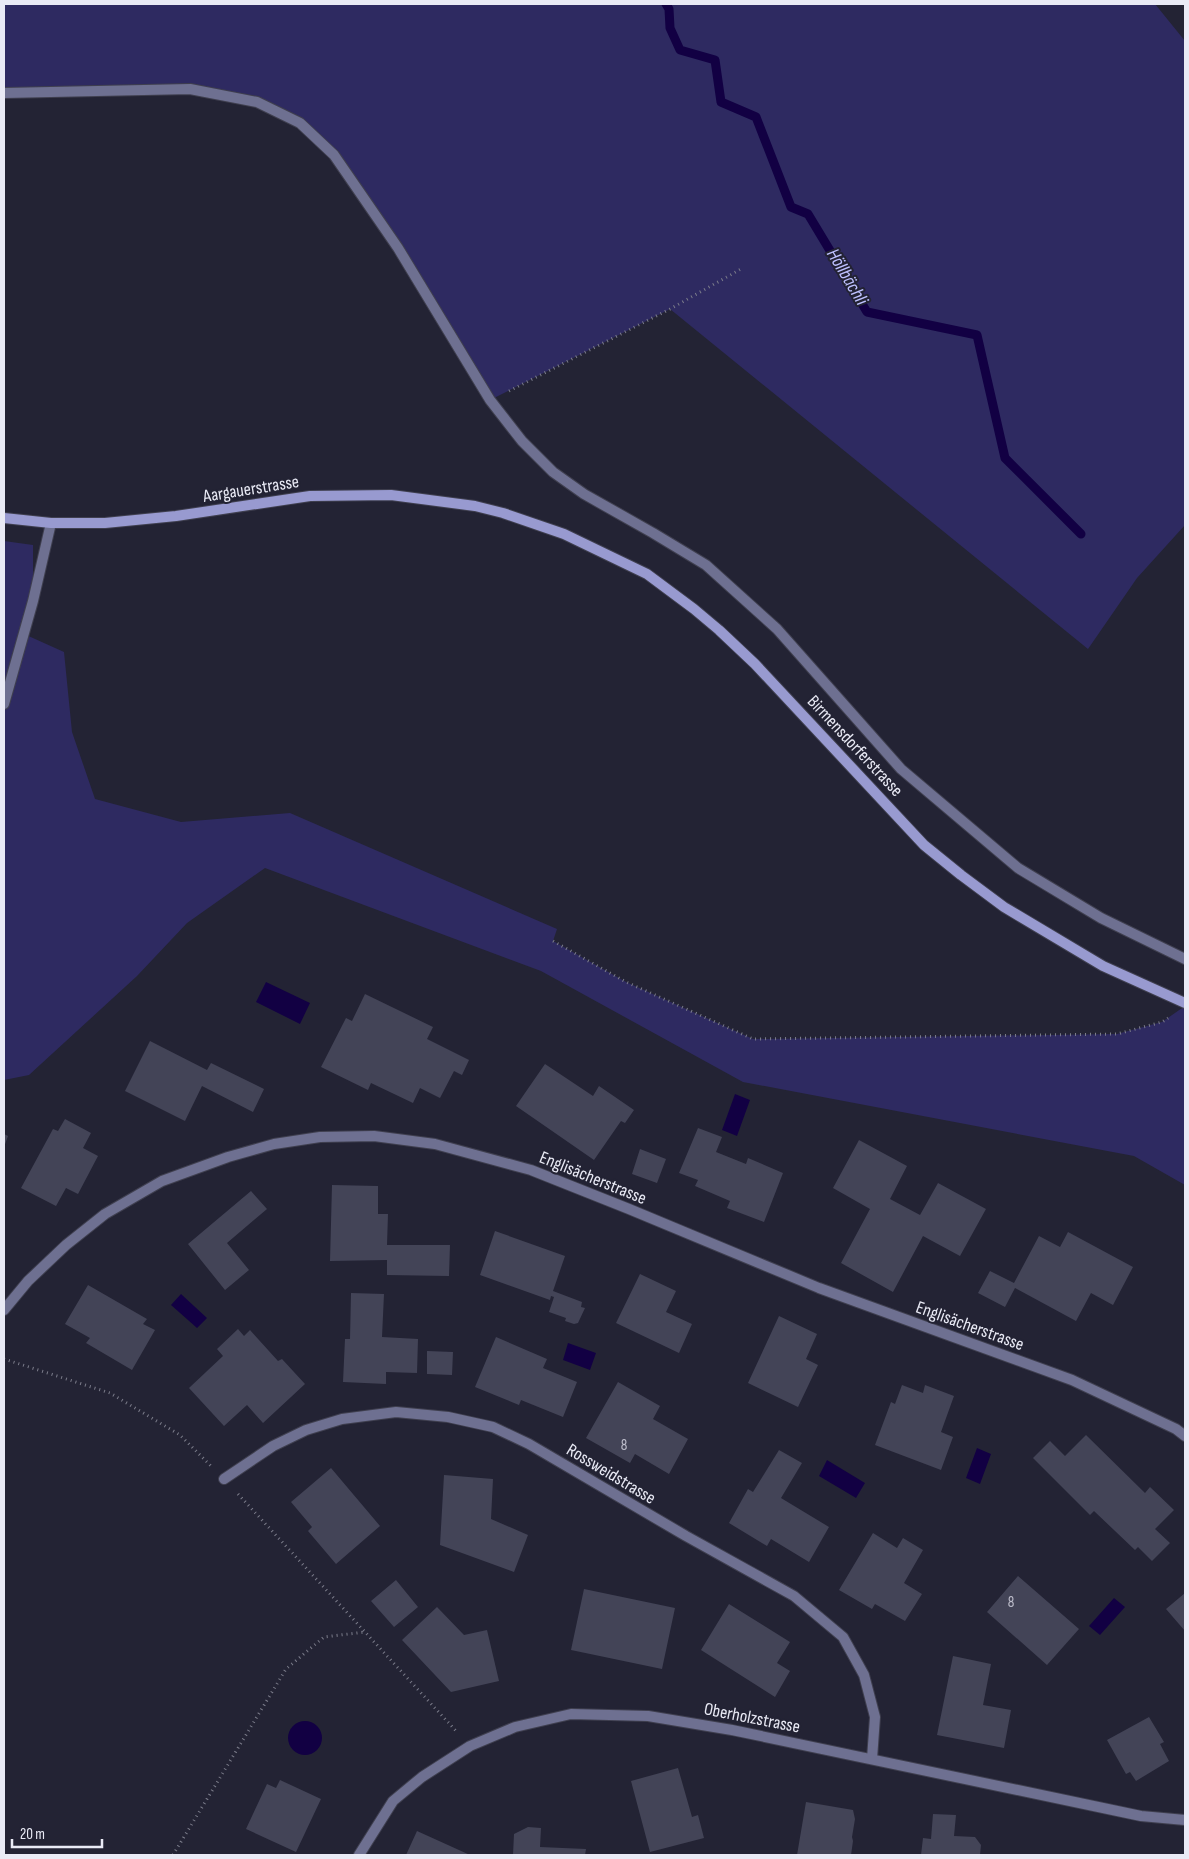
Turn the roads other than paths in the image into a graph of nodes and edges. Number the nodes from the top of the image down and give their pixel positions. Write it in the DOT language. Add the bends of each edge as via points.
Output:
graph roads {
  1 [pos="4,94"];
  2 [pos="503,513"];
  3 [pos="4,518"];
  4 [pos="51,522"];
  5 [pos="4,704"];
  6 [pos="1185,958"];
  7 [pos="1185,1003"];
  8 [pos="4,1310"];
  9 [pos="1185,1436"];
  10 [pos="224,1479"];
  11 [pos="872,1759"];
  12 [pos="1185,1820"];
  13 [pos="358,1855"];
  1 -- 6 [label="street" via="190,89 257,102 300,123 334,155 356,186 398,248 490,400 522,441 553,472 584,494 706,566 777,629 901,769 1018,868 1101,918"];
  2 -- 4 [label="main road, Aargauerstrasse" via="441,500 358,494 310,496 105,523"];
  2 -- 7 [label="main road, Birmensdorferstrasse" via="564,534 647,574 694,609 756,664 924,845 1004,906 1102,966"];
  3 -- 4 [label="main road, Aargauerstrasse"];
  4 -- 5 [label="street"];
  8 -- 9 [label="street, Englisächerstrasse" via="28,1281 66,1245 105,1214 162,1181 274,1144 320,1137 374,1136 435,1144 531,1170 819,1288 1072,1380"];
  10 -- 11 [label="street, Rossweidstrasse" via="273,1446 306,1430 342,1419 396,1412 448,1417 493,1427 529,1444 794,1596 843,1637 864,1676 875,1717"];
  11 -- 12 [label="street, Oberholzstrasse" via="1141,1816"];
  11 -- 13 [label="street, Oberholzstrasse" via="648,1716 571,1714 515,1727 470,1746 422,1777 393,1801"];
}
